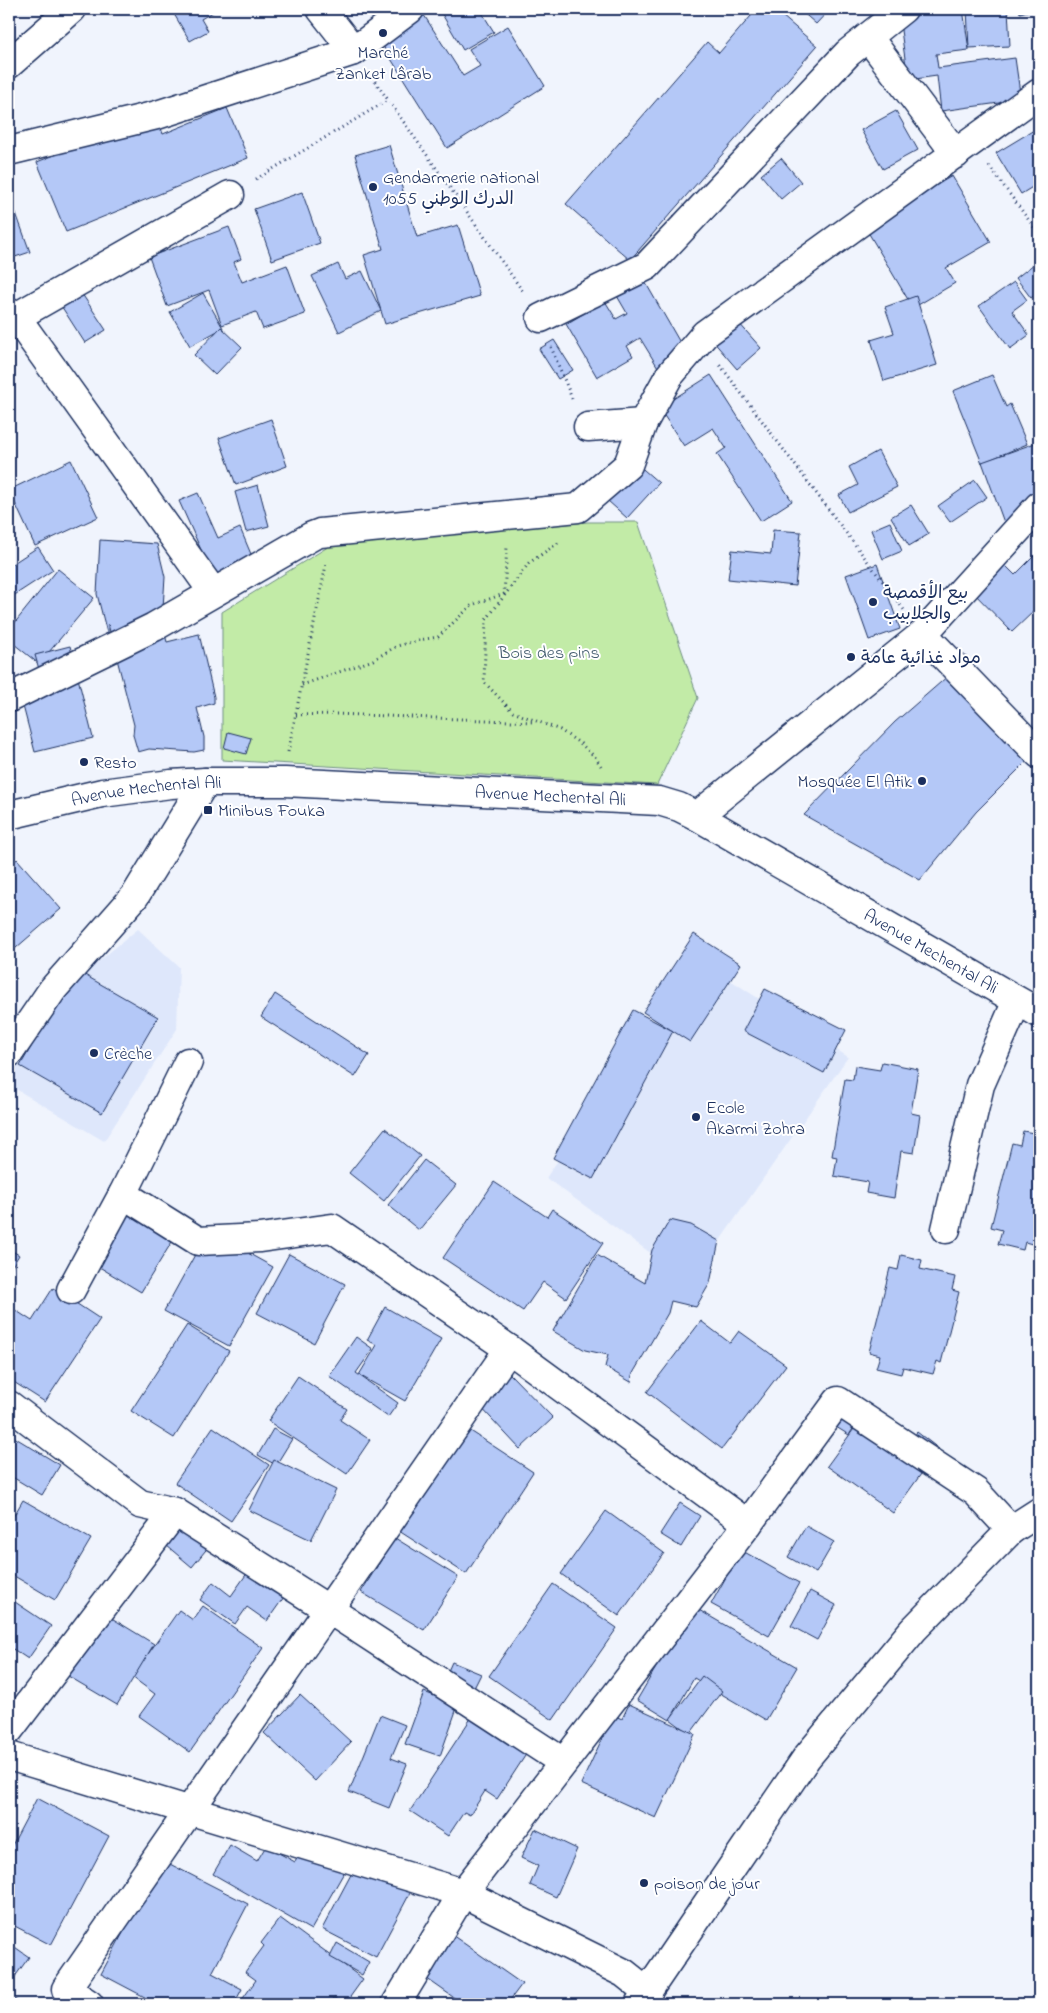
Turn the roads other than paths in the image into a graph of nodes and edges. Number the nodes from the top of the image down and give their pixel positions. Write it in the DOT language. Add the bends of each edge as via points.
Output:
graph roads {
  1 [pos="72,9"];
  2 [pos="321,9"];
  3 [pos="410,9"];
  4 [pos="903,9"];
  5 [pos="868,37"];
  6 [pos="354,51"];
  7 [pos="9,64"];
  8 [pos="1039,93"];
  9 [pos="964,148"];
  10 [pos="9,151"];
  11 [pos="230,195"];
  12 [pos="541,318"];
  13 [pos="12,319"];
  14 [pos="643,423"];
  15 [pos="588,427"];
  16 [pos="1039,506"];
  17 [pos="213,592"];
  18 [pos="922,634"];
  19 [pos="9,698"];
  20 [pos="1039,754"];
  21 [pos="205,782"];
  22 [pos="9,814"];
  23 [pos="697,816"];
  24 [pos="1028,1007"];
  25 [pos="9,1053"];
  26 [pos="188,1062"];
  27 [pos="123,1194"];
  28 [pos="946,1229"];
  29 [pos="71,1290"];
  30 [pos="508,1349"];
  31 [pos="9,1405"];
  32 [pos="1039,1503"];
  33 [pos="175,1512"];
  34 [pos="1024,1522"];
  35 [pos="748,1524"];
  36 [pos="328,1609"];
  37 [pos="9,1730"];
  38 [pos="9,1756"];
  39 [pos="563,1762"];
  40 [pos="189,1810"];
  41 [pos="462,1893"];
  42 [pos="644,1998"];
  43 [pos="89,2004"];
  44 [pos="396,2004"];
  1 -- 7 [label="street"];
  2 -- 6 [label="street"];
  3 -- 6 [label="street"];
  4 -- 5 [label="street"];
  5 -- 9 [label="street"];
  5 -- 12 [label="street" via="848,53 647,266"];
  6 -- 10 [label="street" via="157,115"];
  8 -- 9 [label="street"];
  9 -- 14 [label="street" via="701,339 669,376"];
  11 -- 13 [label="street"];
  13 -- 17 [label="street"];
  14 -- 15 [label="street"];
  14 -- 17 [label="street" via="628,465 578,508 312,536"];
  16 -- 18 [label="street"];
  17 -- 19 [label="street" via="154,627"];
  18 -- 20 [label="street"];
  18 -- 23 [label="street"];
  21 -- 22 [label="street, Avenue Mechental Ali" via="102,793"];
  21 -- 23 [label="street, Avenue Mechental Ali" via="285,782 660,801"];
  21 -- 25 [label="street" via="135,896 53,989"];
  23 -- 24 [label="street, Avenue Mechental Ali"];
  24 -- 28 [label="street" via="980,1085"];
  26 -- 27 [label="street"];
  27 -- 29 [label="street"];
  27 -- 30 [label="street" via="198,1241 260,1238 332,1228"];
  30 -- 35 [label="street"];
  30 -- 36 [label="street"];
  31 -- 33 [label="street" via="140,1504"];
  32 -- 34 [label="street"];
  33 -- 36 [label="street"];
  33 -- 37 [label="street"];
  34 -- 35 [label="street" via="838,1401"];
  34 -- 42 [label="street" via="913,1630 807,1757"];
  35 -- 39 [label="street"];
  36 -- 39 [label="street"];
  36 -- 40 [label="street"];
  38 -- 40 [label="street"];
  39 -- 41 [label="street"];
  40 -- 41 [label="street"];
  40 -- 43 [label="street" via="66,1989"];
  41 -- 42 [label="street" via="624,1973"];
  41 -- 44 [label="street"];
}
